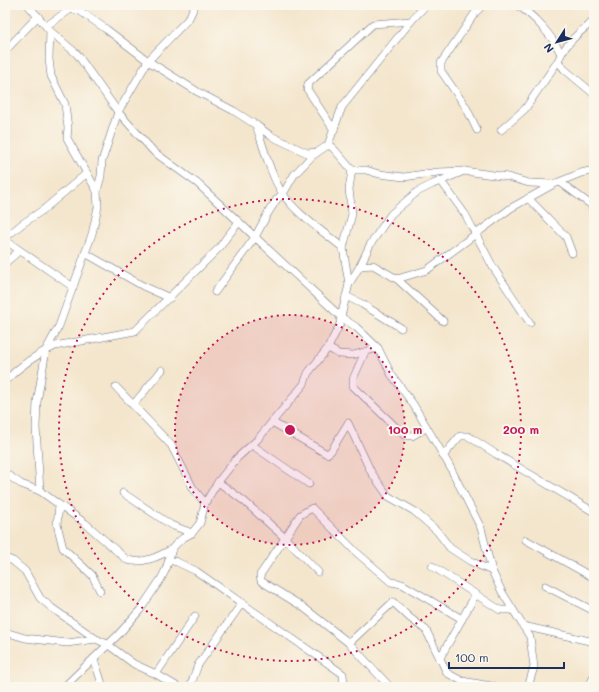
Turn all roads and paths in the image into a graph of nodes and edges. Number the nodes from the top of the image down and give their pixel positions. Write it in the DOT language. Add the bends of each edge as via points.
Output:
graph roads {
  1 [pos="28,5"];
  2 [pos="195,5"];
  3 [pos="426,5"];
  4 [pos="483,5"];
  5 [pos="517,5"];
  6 [pos="71,7"];
  7 [pos="38,16"];
  8 [pos="411,21"];
  9 [pos="594,21"];
  10 [pos="48,28"];
  11 [pos="5,51"];
  12 [pos="561,54"];
  13 [pos="148,61"];
  14 [pos="558,61"];
  15 [pos="594,94"];
  16 [pos="118,112"];
  17 [pos="256,124"];
  18 [pos="334,130"];
  19 [pos="477,130"];
  20 [pos="501,130"];
  21 [pos="328,145"];
  22 [pos="317,152"];
  23 [pos="352,170"];
  24 [pos="594,170"];
  25 [pos="464,171"];
  26 [pos="87,172"];
  27 [pos="441,181"];
  28 [pos="557,183"];
  29 [pos="97,191"];
  30 [pos="283,194"];
  31 [pos="528,198"];
  32 [pos="594,209"];
  33 [pos="239,222"];
  34 [pos="475,234"];
  35 [pos="255,237"];
  36 [pos="5,239"];
  37 [pos="343,248"];
  38 [pos="19,251"];
  39 [pos="85,253"];
  40 [pos="572,254"];
  41 [pos="5,263"];
  42 [pos="360,266"];
  43 [pos="397,279"];
  44 [pos="348,284"];
  45 [pos="73,287"];
  46 [pos="215,292"];
  47 [pos="346,296"];
  48 [pos="170,298"];
  49 [pos="340,317"];
  50 [pos="443,321"];
  51 [pos="530,323"];
  52 [pos="401,328"];
  53 [pos="328,348"];
  54 [pos="378,348"];
  55 [pos="46,350"];
  56 [pos="366,352"];
  57 [pos="162,370"];
  58 [pos="5,381"];
  59 [pos="116,387"];
  60 [pos="133,405"];
  61 [pos="272,422"];
  62 [pos="426,428"];
  63 [pos="252,445"];
  64 [pos="444,456"];
  65 [pos="5,473"];
  66 [pos="218,482"];
  67 [pos="309,484"];
  68 [pos="40,491"];
  69 [pos="123,493"];
  70 [pos="205,503"];
  71 [pos="59,506"];
  72 [pos="594,512"];
  73 [pos="192,533"];
  74 [pos="285,538"];
  75 [pos="526,540"];
  76 [pos="172,549"];
  77 [pos="5,558"];
  78 [pos="169,560"];
  79 [pos="432,566"];
  80 [pos="492,571"];
  81 [pos="318,572"];
  82 [pos="594,578"];
  83 [pos="545,586"];
  84 [pos="100,591"];
  85 [pos="476,594"];
  86 [pos="242,603"];
  87 [pos="513,610"];
  88 [pos="594,611"];
  89 [pos="195,616"];
  90 [pos="462,619"];
  91 [pos="523,626"];
  92 [pos="5,632"];
  93 [pos="96,639"];
  94 [pos="349,642"];
  95 [pos="594,642"];
  96 [pos="107,644"];
  97 [pos="440,658"];
  98 [pos="94,659"];
  99 [pos="156,674"];
  100 [pos="594,676"];
  101 [pos="64,687"];
  102 [pos="102,687"];
  103 [pos="178,687"];
  104 [pos="190,687"];
  105 [pos="343,687"];
  106 [pos="390,687"];
  107 [pos="497,687"];
  108 [pos="528,687"];
  109 [pos="589,687"];
  1 -- 7 [label="street"];
  2 -- 13 [label="street" via="189,18"];
  3 -- 8 [label="street"];
  4 -- 19 [label="street" via="441,63 441,71 466,107"];
  5 -- 12 [label="street" via="556,43"];
  6 -- 10 [label="street"];
  6 -- 13 [label="street" via="85,14"];
  7 -- 10 [label="street"];
  7 -- 11 [label="street"];
  8 -- 18 [label="street" via="342,107"];
  8 -- 18 [label="street" via="373,24 308,84 307,89"];
  9 -- 12 [label="street" via="577,35"];
  10 -- 16 [label="street" via="77,54"];
  10 -- 26 [label="street" via="51,76 66,104 67,138"];
  12 -- 14 [label="street"];
  13 -- 16 [label="street"];
  13 -- 17 [label="street"];
  14 -- 15 [label="street"];
  14 -- 20 [label="street" via="525,109"];
  16 -- 29 [label="street" via="102,161"];
  16 -- 33 [label="street" via="154,152 197,183"];
  17 -- 22 [label="street" via="271,136 289,145 307,153"];
  17 -- 30 [label="street"];
  18 -- 21 [label="street"];
  21 -- 22 [label="street"];
  21 -- 23 [label="street"];
  22 -- 30 [label="street" via="294,175"];
  23 -- 25 [label="street" via="404,177"];
  23 -- 37 [label="street" via="349,189 352,214"];
  24 -- 28 [label="street"];
  25 -- 27 [label="street"];
  25 -- 28 [label="street" via="508,177 529,183"];
  26 -- 29 [label="street"];
  26 -- 36 [label="street"];
  27 -- 34 [label="street" via="465,214"];
  27 -- 42 [label="street" via="417,192 391,214 370,245"];
  28 -- 31 [label="street"];
  28 -- 32 [label="street"];
  29 -- 39 [label="street" via="98,208"];
  30 -- 35 [label="street" via="268,213"];
  30 -- 37 [label="street" via="298,211"];
  31 -- 34 [label="street"];
  31 -- 40 [label="street" via="566,237"];
  33 -- 35 [label="street"];
  33 -- 48 [label="street" via="220,247"];
  34 -- 43 [label="street" via="427,270"];
  34 -- 51 [label="street" via="493,268"];
  35 -- 46 [label="street"];
  35 -- 49 [label="street"];
  36 -- 38 [label="street"];
  37 -- 44 [label="street"];
  38 -- 41 [label="street"];
  38 -- 45 [label="street"];
  39 -- 45 [label="street"];
  39 -- 48 [label="street"];
  42 -- 43 [label="street" via="373,266"];
  42 -- 44 [label="street"];
  43 -- 50 [label="street"];
  44 -- 47 [label="street"];
  45 -- 55 [label="street" via="59,326"];
  47 -- 49 [label="street"];
  47 -- 52 [label="street"];
  48 -- 55 [label="street" via="135,331 55,346"];
  49 -- 53 [label="street" via="340,324"];
  49 -- 54 [label="street" via="356,327"];
  53 -- 56 [label="street" via="340,354"];
  53 -- 61 [label="street" via="312,366 304,384"];
  54 -- 56 [label="street"];
  54 -- 62 [label="street" via="391,374 413,404"];
  55 -- 58 [label="street"];
  55 -- 68 [label="street" via="37,402"];
  56 -- 62 [label="street" via="353,379 353,386 404,436 412,436"];
  57 -- 60 [label="street"];
  59 -- 60 [label="street"];
  60 -- 70 [label="street" via="171,445 193,488"];
  61 -- 63 [label="street"];
  61 -- 80 [label="street" via="326,454 331,451 348,423 371,472 388,496 414,511 437,531 450,548"];
  62 -- 64 [label="street"];
  63 -- 66 [label="street" via="237,458"];
  63 -- 67 [label="street"];
  64 -- 72 [label="street" via="460,436 468,436"];
  64 -- 80 [label="street" via="481,528"];
  65 -- 68 [label="street" via="21,484"];
  66 -- 70 [label="street"];
  66 -- 74 [label="street" via="244,501"];
  68 -- 71 [label="street"];
  69 -- 73 [label="street" via="171,525"];
  70 -- 73 [label="street" via="200,522"];
  71 -- 76 [label="street" via="85,523 127,560 144,562"];
  71 -- 84 [label="street" via="57,524 63,548 92,575"];
  73 -- 76 [label="street" via="180,540"];
  74 -- 81 [label="street"];
  74 -- 90 [label="street" via="300,515 312,508 356,552 391,582 402,584"];
  74 -- 94 [label="street" via="260,575 261,581 303,607"];
  75 -- 82 [label="street"];
  76 -- 78 [label="street"];
  77 -- 93 [label="street" via="25,571 40,598"];
  78 -- 86 [label="street" via="196,571"];
  78 -- 96 [label="street" via="161,579 140,610"];
  79 -- 85 [label="street"];
  80 -- 87 [label="street"];
  83 -- 88 [label="street"];
  85 -- 87 [label="street" via="500,610"];
  85 -- 90 [label="street"];
  86 -- 104 [label="street" via="198,665"];
  86 -- 105 [label="street" via="343,674"];
  87 -- 91 [label="street"];
  89 -- 99 [label="street"];
  90 -- 97 [label="street"];
  91 -- 95 [label="street"];
  91 -- 108 [label="street" via="530,637 534,667"];
  92 -- 93 [label="street" via="25,638 67,643"];
  93 -- 96 [label="street"];
  94 -- 97 [label="street" via="393,602 426,630"];
  94 -- 106 [label="street"];
  96 -- 98 [label="street"];
  96 -- 99 [label="street" via="134,664"];
  97 -- 107 [label="street" via="447,673 462,681"];
  98 -- 101 [label="street"];
  98 -- 102 [label="street"];
  99 -- 103 [label="street"];
  100 -- 109 [label="street"];
}
